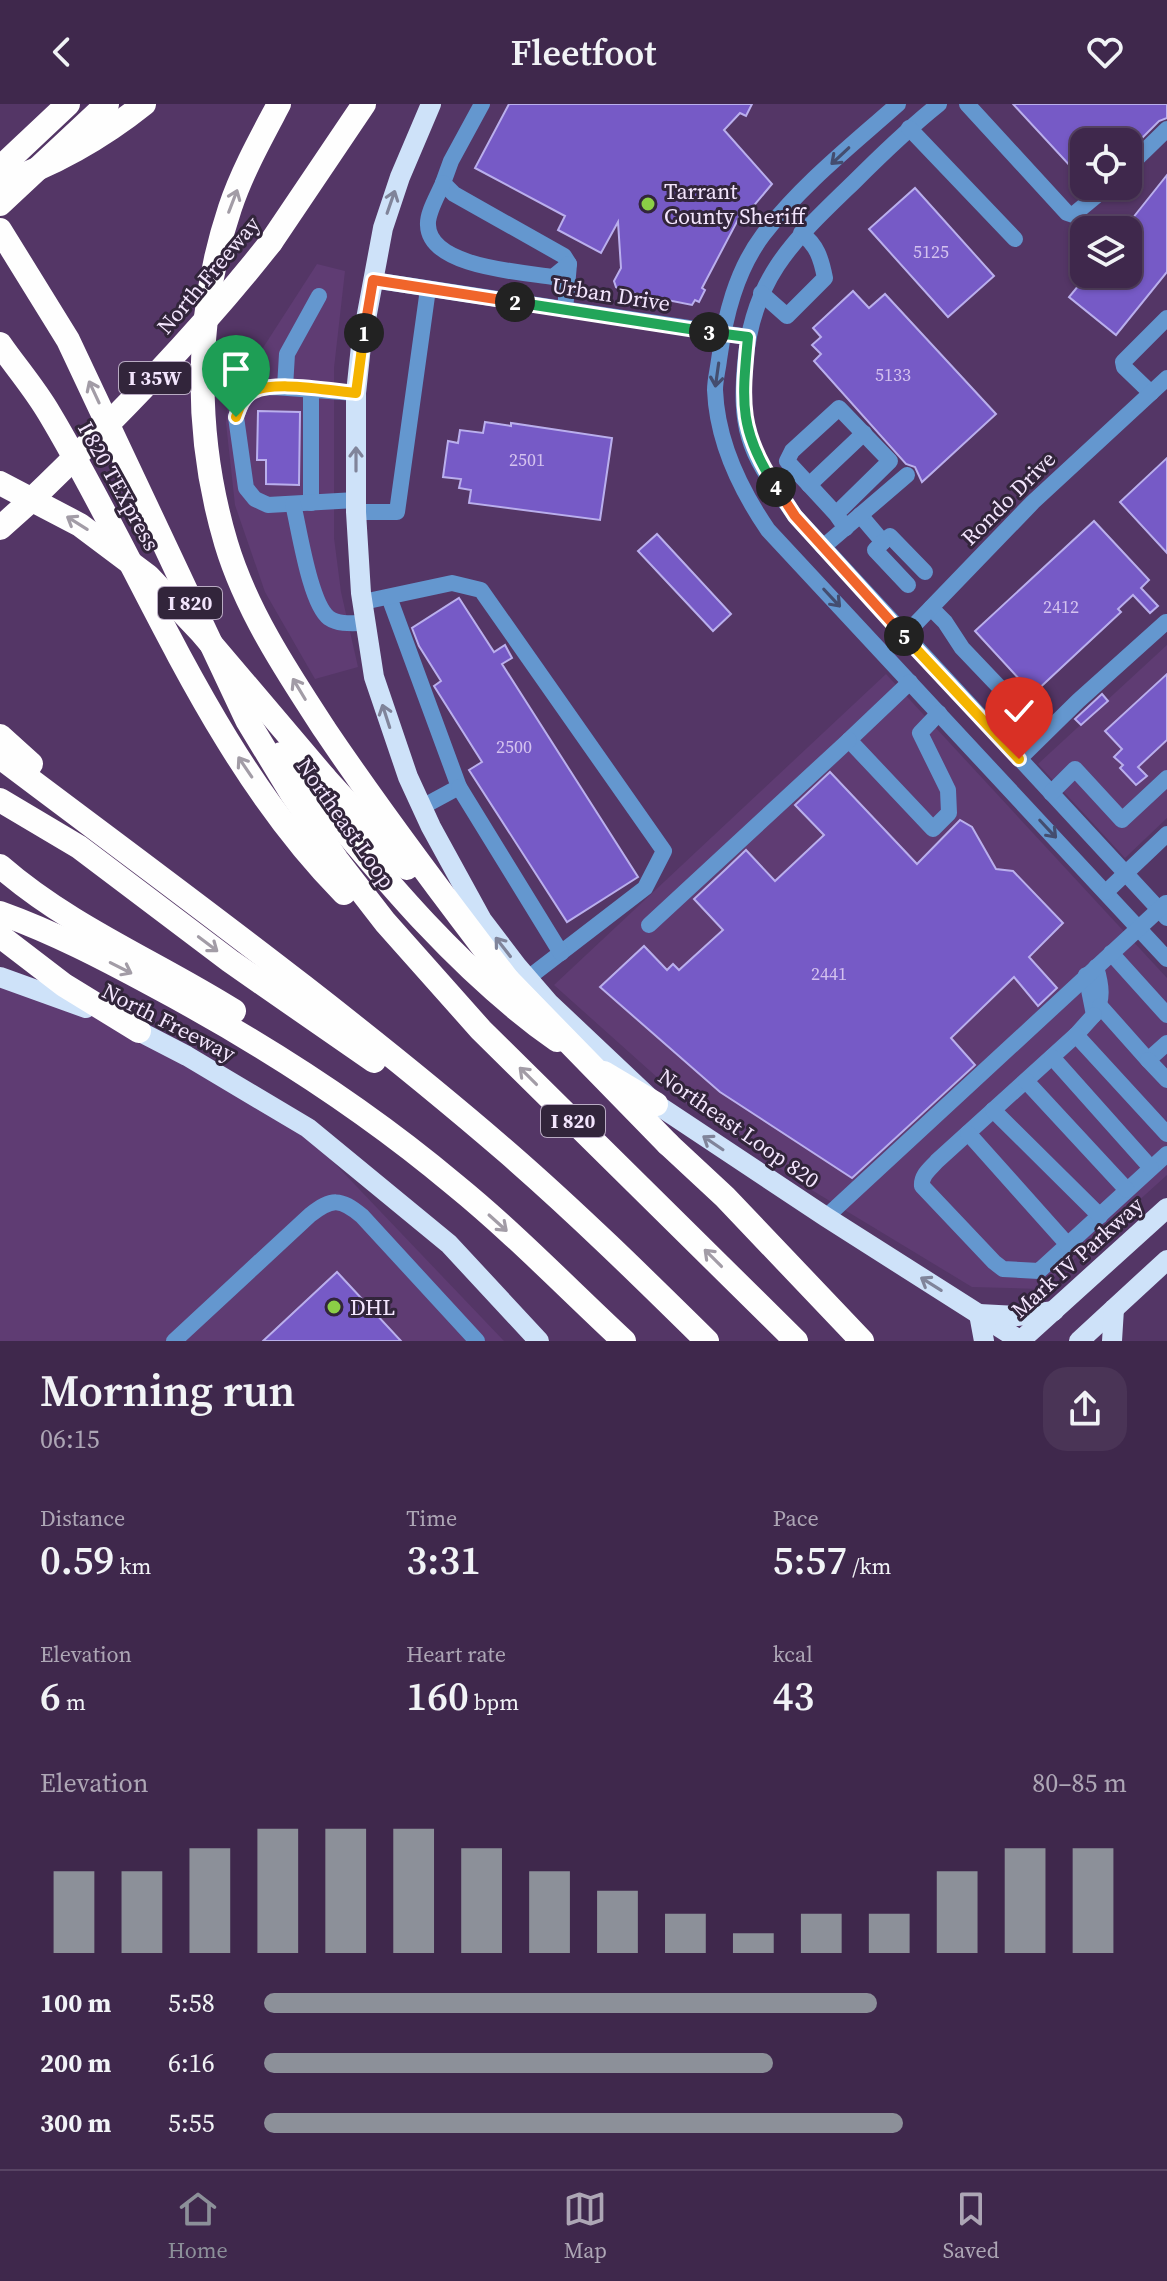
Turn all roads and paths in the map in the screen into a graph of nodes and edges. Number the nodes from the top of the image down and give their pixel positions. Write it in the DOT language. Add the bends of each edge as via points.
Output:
graph roads {
  1 [pos="68,104"];
  2 [pos="107,104"];
  3 [pos="144,104"];
  4 [pos="279,104"];
  5 [pos="364,104"];
  6 [pos="431,104"];
  7 [pos="482,104"];
  8 [pos="898,104"];
  9 [pos="939,104"];
  10 [pos="969,105"];
  11 [pos="909,128"];
  12 [pos="1167,129"];
  13 [pos="1142,153"];
  14 [pos="0,168"];
  15 [pos="443,183"];
  16 [pos="4,193"];
  17 [pos="1093,200"];
  18 [pos="0,230"];
  19 [pos="801,233"];
  20 [pos="1015,239"];
  21 [pos="569,264"];
  22 [pos="373,280"];
  23 [pos="428,289"];
  24 [pos="761,293"];
  25 [pos="319,296"];
  26 [pos="565,310"];
  27 [pos="1167,318"];
  28 [pos="723,334"];
  29 [pos="748,337"];
  30 [pos="0,344"];
  31 [pos="1167,378"];
  32 [pos="285,387"];
  33 [pos="311,389"];
  34 [pos="356,393"];
  35 [pos="1151,393"];
  36 [pos="864,433"];
  37 [pos="907,475"];
  38 [pos="0,483"];
  39 [pos="809,485"];
  40 [pos="311,503"];
  41 [pos="293,504"];
  42 [pos="356,506"];
  43 [pos="860,515"];
  44 [pos="841,521"];
  45 [pos="0,528"];
  46 [pos="883,542"];
  47 [pos="823,547"];
  48 [pos="925,572"];
  49 [pos="908,585"];
  50 [pos="389,597"];
  51 [pos="363,606"];
  52 [pos="931,608"];
  53 [pos="1166,622"];
  54 [pos="904,636"];
  55 [pos="885,654"];
  56 [pos="220,667"];
  57 [pos="910,682"];
  58 [pos="939,713"];
  59 [pos="1044,734"];
  60 [pos="0,736"];
  61 [pos="849,740"];
  62 [pos="0,757"];
  63 [pos="1019,759"];
  64 [pos="1167,778"];
  65 [pos="459,787"];
  66 [pos="1051,793"];
  67 [pos="0,800"];
  68 [pos="422,807"];
  69 [pos="86,822"];
  70 [pos="1167,834"];
  71 [pos="0,866"];
  72 [pos="1125,874"];
  73 [pos="1106,892"];
  74 [pos="1164,910"];
  75 [pos="0,913"];
  76 [pos="385,922"];
  77 [pos="649,925"];
  78 [pos="1138,928"];
  79 [pos="0,936"];
  80 [pos="561,953"];
  81 [pos="1111,953"];
  82 [pos="1167,959"];
  83 [pos="1091,971"];
  84 [pos="0,977"];
  85 [pos="518,979"];
  86 [pos="1097,1011"];
  87 [pos="1167,1015"];
  88 [pos="139,1031"];
  89 [pos="1076,1035"];
  90 [pos="1167,1043"];
  91 [pos="1052,1057"];
  92 [pos="1148,1060"];
  93 [pos="1167,1080"];
  94 [pos="1026,1081"];
  95 [pos="656,1104"];
  96 [pos="993,1110"];
  97 [pos="968,1133"];
  98 [pos="1167,1134"];
  99 [pos="486,1135"];
  100 [pos="1167,1154"];
  101 [pos="1151,1168"];
  102 [pos="456,1185"];
  103 [pos="1127,1190"];
  104 [pos="1167,1208"];
  105 [pos="1100,1216"];
  106 [pos="826,1217"];
  107 [pos="1068,1245"];
  108 [pos="1167,1260"];
  109 [pos="1114,1309"];
  110 [pos="1054,1311"];
  111 [pos="979,1314"];
  112 [pos="174,1341"];
  113 [pos="477,1341"];
  114 [pos="539,1341"];
  115 [pos="624,1341"];
  116 [pos="707,1341"];
  117 [pos="796,1341"];
  118 [pos="862,1341"];
  119 [pos="984,1341"];
  120 [pos="1020,1341"];
  121 [pos="1079,1341"];
  122 [pos="1112,1341"];
  1 -- 14 [label="highway"];
  2 -- 16 [label="highway"];
  3 -- 16 [label="highway, bridge" via="72,151 15,178"];
  85 -- 4 [label="highway, one-way" via="434,883 305,700 269,638 227,545 206,449 206,324 216,255 231,206"];
  5 -- 45 [label="highway, North Freeway / I 35W, bridge" via="232,292 150,383"];
  22 -- 6 [label="main road, one-way" via="387,215"];
  7 -- 15 [label="street"];
  8 -- 28 [label="street, one-way" via="763,236 735,290"];
  9 -- 11 [label="street"];
  10 -- 17 [label="street" via="1067,213 1073,215"];
  11 -- 19 [label="street"];
  11 -- 20 [label="street"];
  12 -- 13 [label="street"];
  15 -- 21 [label="street" via="564,256"];
  15 -- 21 [label="street" via="427,223 444,252 461,261 553,277"];
  56 -- 18 [label="highway, Northeast Loop / I 820, one-way" via="68,340"];
  19 -- 24 [label="street"];
  19 -- 24 [label="street" via="814,243 825,278 787,316"];
  21 -- 26 [label="street"];
  22 -- 23 [label="street, Urban Drive"];
  22 -- 34 [label="main road"];
  23 -- 26 [label="street, Urban Drive"];
  23 -- 42 [label="street" via="397,512"];
  24 -- 29 [label="street"];
  25 -- 32 [label="street" via="287,354"];
  26 -- 28 [label="street, Urban Drive"];
  27 -- 35 [label="street" via="1123,362"];
  28 -- 29 [label="street, Urban Drive"];
  28 -- 55 [label="street, one-way" via="715,389 731,461 745,496 768,530"];
  29 -- 47 [label="street" via="742,403 749,439 795,516"];
  76 -- 30 [label="highway, I 820 TEXpress, one-way" via="342,892 244,767 48,411"];
  31 -- 35 [label="street, Rondo Drive"];
  32 -- 33 [label="street"];
  32 -- 41 [label="street" via="258,388 241,403 236,417 246,488 268,505"];
  33 -- 34 [label="street"];
  33 -- 40 [label="street"];
  42 -- 34 [label="main road, one-way"];
  35 -- 52 [label="street, Rondo Drive" via="1033,502"];
  36 -- 39 [label="street"];
  36 -- 39 [label="street" via="839,408 792,451 787,461"];
  36 -- 44 [label="street" via="890,461"];
  37 -- 43 [label="street"];
  85 -- 38 [label="highway, one-way, bridge" via="325,778 148,576 80,525"];
  39 -- 44 [label="street"];
  40 -- 41 [label="street"];
  40 -- 42 [label="street"];
  41 -- 51 [label="street" via="316,603 329,618 346,624"];
  42 -- 51 [label="main road"];
  43 -- 44 [label="street"];
  43 -- 46 [label="street"];
  44 -- 47 [label="street"];
  46 -- 48 [label="street" via="890,536"];
  46 -- 49 [label="street" via="875,550"];
  47 -- 54 [label="street"];
  50 -- 51 [label="street"];
  50 -- 65 [label="street"];
  50 -- 80 [label="street" via="452,583 481,590 664,851 645,888"];
  68 -- 51 [label="main road, Northeast Loop 820, one-way" via="374,677"];
  52 -- 54 [label="street, Rondo Drive"];
  52 -- 59 [label="street"];
  53 -- 59 [label="street"];
  54 -- 55 [label="street, Rondo Drive"];
  54 -- 63 [label="street"];
  55 -- 57 [label="street"];
  56 -- 76 [label="highway, Northeast Loop / I 820" via="292,794"];
  56 -- 95 [label="highway" via="308,786 462,960 552,1037"];
  57 -- 58 [label="street"];
  57 -- 61 [label="street"];
  58 -- 61 [label="street" via="920,733 948,790 949,813 933,829"];
  58 -- 73 [label="street, one-way"];
  59 -- 63 [label="street"];
  60 -- 69 [label="highway" via="65,795"];
  61 -- 77 [label="street"];
  62 -- 69 [label="highway"];
  63 -- 66 [label="street"];
  64 -- 66 [label="street" via="1122,820 1075,769"];
  65 -- 68 [label="street"];
  65 -- 80 [label="street"];
  66 -- 72 [label="street"];
  67 -- 99 [label="highway, one-way" via="79,847 279,996"];
  85 -- 68 [label="main road, Northeast Loop 820, one-way"];
  69 -- 99 [label="highway"];
  70 -- 72 [label="street"];
  71 -- 102 [label="highway" via="75,922 233,1010 318,1069"];
  72 -- 73 [label="street"];
  72 -- 74 [label="street"];
  73 -- 78 [label="street"];
  74 -- 78 [label="street"];
  75 -- 102 [label="highway, one-way" via="52,932 266,1048"];
  117 -- 76 [label="highway, Northeast Loop / I 820, one-way" via="481,1030"];
  78 -- 81 [label="street"];
  78 -- 82 [label="street"];
  79 -- 88 [label="highway" via="64,985"];
  80 -- 85 [label="street"];
  81 -- 83 [label="street"];
  81 -- 87 [label="street"];
  83 -- 86 [label="street"];
  83 -- 106 [label="street"];
  84 -- 88 [label="main road, North Freeway"];
  85 -- 95 [label="main road, Northeast Loop 820"];
  85 -- 118 [label="highway, bridge" via="668,1144"];
  86 -- 89 [label="street"];
  86 -- 92 [label="street"];
  88 -- 114 [label="main road, North Freeway" via="308,1128 449,1244"];
  89 -- 91 [label="street"];
  89 -- 98 [label="street"];
  90 -- 92 [label="street"];
  91 -- 94 [label="street"];
  91 -- 101 [label="street"];
  92 -- 93 [label="street"];
  94 -- 96 [label="street"];
  94 -- 103 [label="street"];
  106 -- 95 [label="main road, Northeast Loop 820, one-way"];
  96 -- 97 [label="street"];
  96 -- 105 [label="street"];
  97 -- 107 [label="street"];
  97 -- 107 [label="street" via="925,1173 922,1186 1003,1269 1039,1271"];
  99 -- 116 [label="highway"];
  100 -- 101 [label="street"];
  101 -- 103 [label="street"];
  102 -- 115 [label="highway, one-way"];
  103 -- 105 [label="street"];
  104 -- 110 [label="main road, Mark IV Parkway"];
  105 -- 107 [label="street"];
  111 -- 106 [label="main road, Northeast Loop 820, one-way"];
  108 -- 109 [label="main road"];
  109 -- 121 [label="main road"];
  109 -- 122 [label="main road"];
  110 -- 111 [label="main road"];
  110 -- 120 [label="main road, Mark IV Parkway"];
  111 -- 119 [label="main road"];
  111 -- 120 [label="main road, Northeast Loop 820"];
  112 -- 113 [label="street" via="310,1215 340,1202 362,1216"];
}
